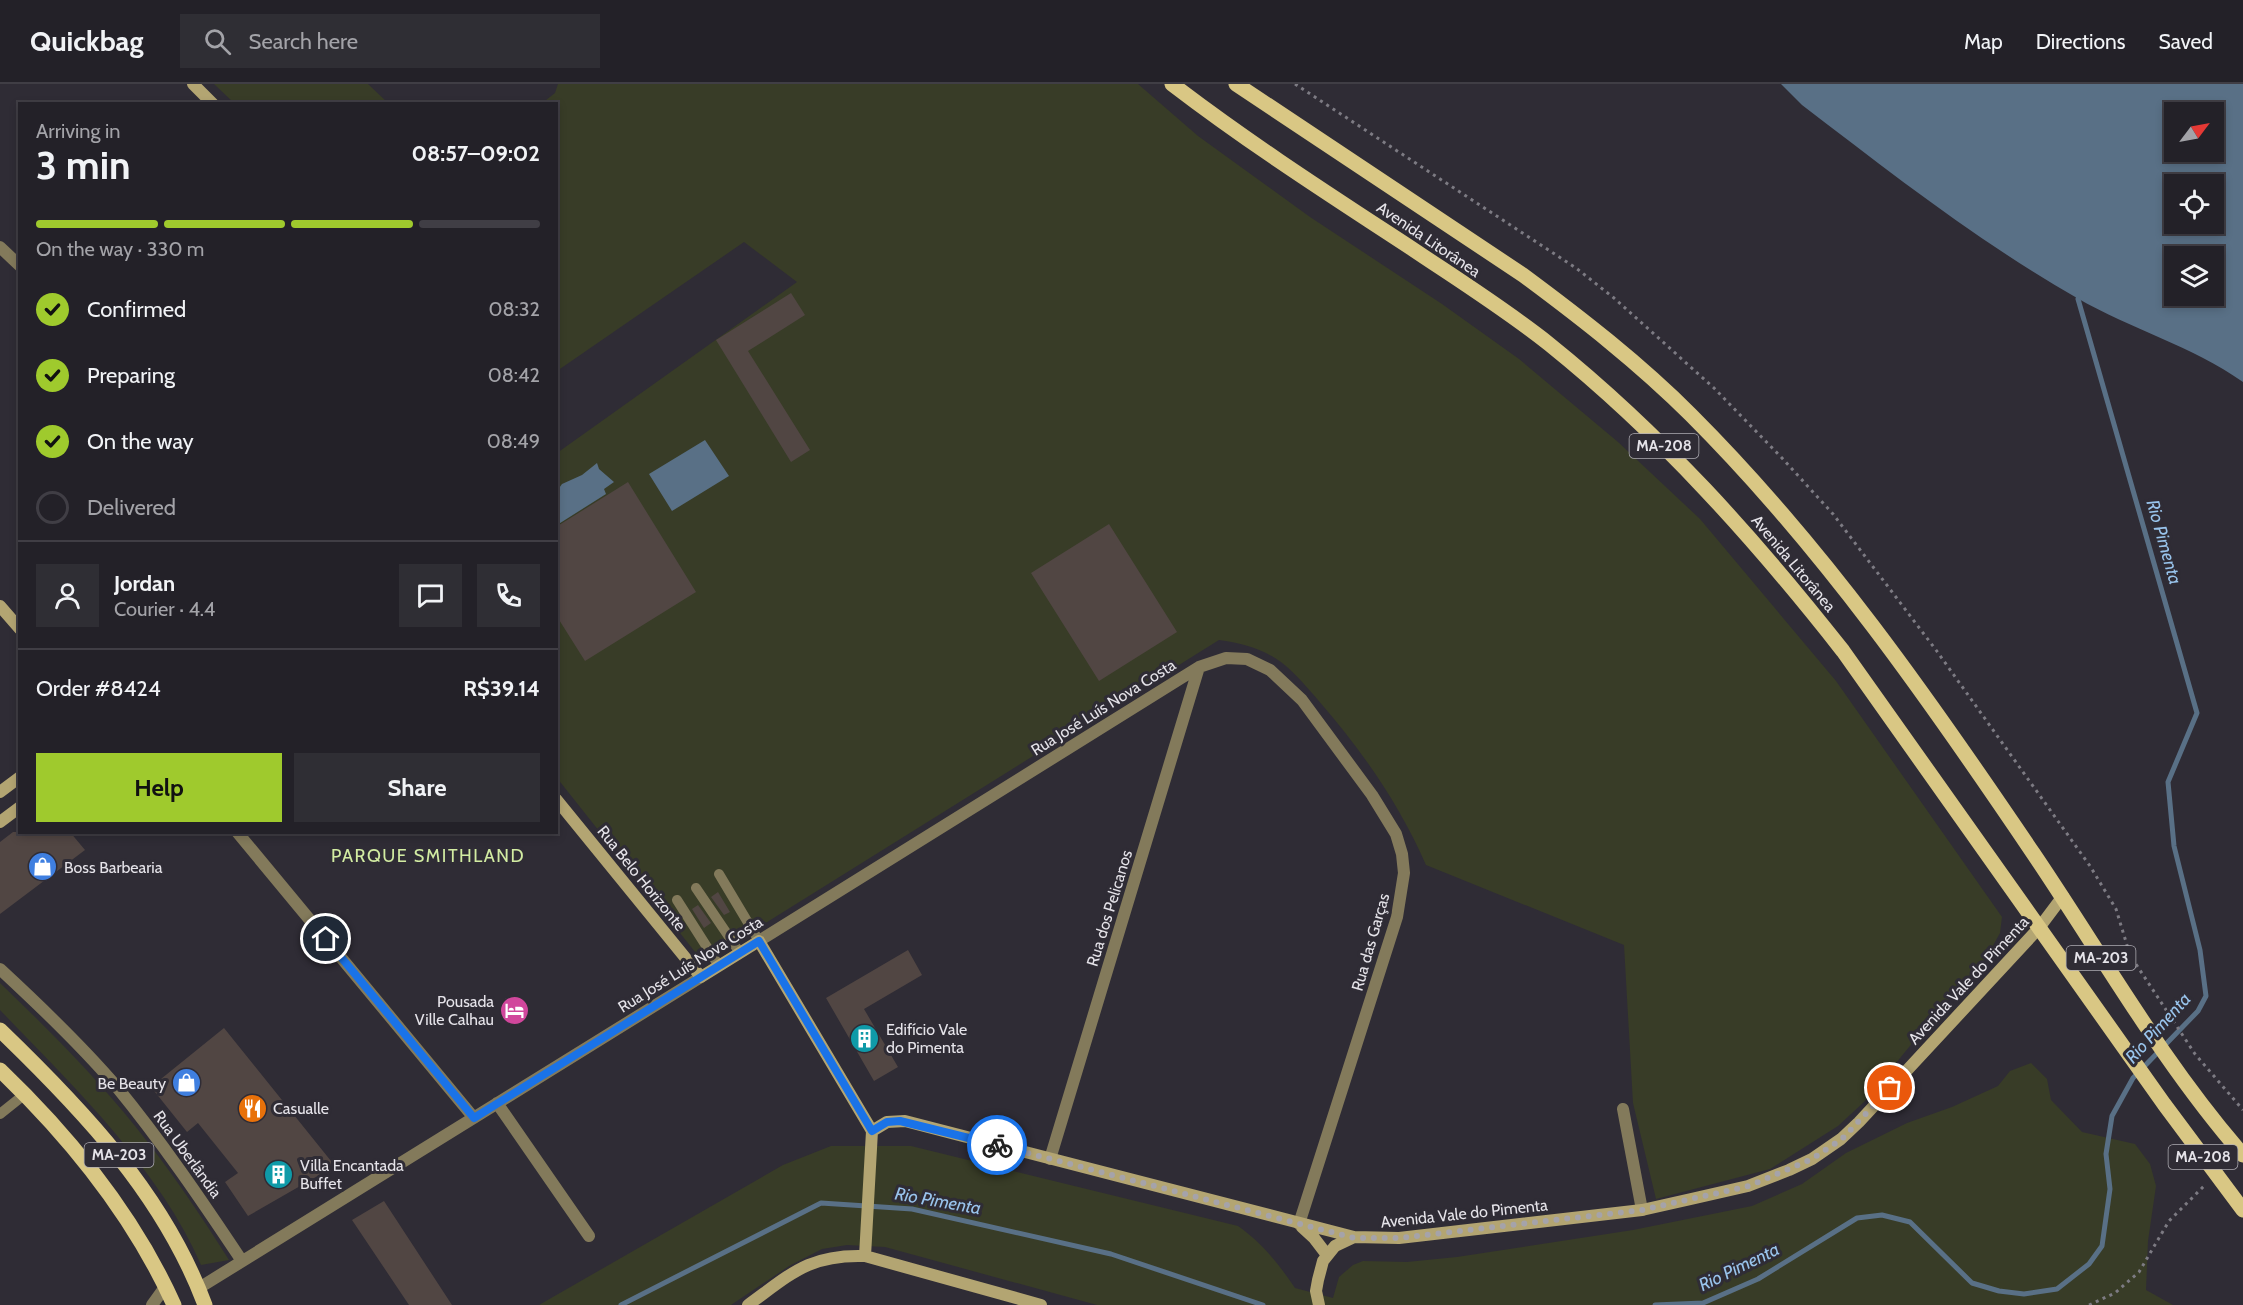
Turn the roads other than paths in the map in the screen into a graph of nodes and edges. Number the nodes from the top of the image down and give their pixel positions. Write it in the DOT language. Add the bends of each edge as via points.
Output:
graph roads {
  1 [pos="193,84"];
  2 [pos="1172,84"];
  3 [pos="1236,84"];
  4 [pos="211,102"];
  5 [pos="0,247"];
  6 [pos="18,264"];
  7 [pos="0,606"];
  8 [pos="18,627"];
  9 [pos="1199,667"];
  10 [pos="18,778"];
  11 [pos="0,792"];
  12 [pos="558,801"];
  13 [pos="18,808"];
  14 [pos="0,822"];
  15 [pos="239,834"];
  16 [pos="719,874"];
  17 [pos="696,888"];
  18 [pos="2062,897"];
  19 [pos="677,900"];
  20 [pos="2039,927"];
  21 [pos="759,941"];
  22 [pos="740,953"];
  23 [pos="719,966"];
  24 [pos="0,969"];
  25 [pos="701,977"];
  26 [pos="2140,1020"];
  27 [pos="0,1030"];
  28 [pos="2116,1036"];
  29 [pos="0,1070"];
  30 [pos="25,1094"];
  31 [pos="497,1103"];
  32 [pos="1623,1108"];
  33 [pos="0,1114"];
  34 [pos="474,1118"];
  35 [pos="872,1131"];
  36 [pos="2243,1155"];
  37 [pos="1050,1158"];
  38 [pos="1642,1210"];
  39 [pos="2243,1210"];
  40 [pos="1299,1224"];
  41 [pos="589,1236"];
  42 [pos="1354,1238"];
  43 [pos="1327,1255"];
  44 [pos="865,1256"];
  45 [pos="242,1261"];
  46 [pos="165,1287"];
  47 [pos="199,1288"];
  48 [pos="152,1305"];
  49 [pos="174,1305"];
  50 [pos="205,1305"];
  51 [pos="748,1305"];
  52 [pos="1041,1305"];
  53 [pos="1319,1305"];
  1 -- 4 [label="street"];
  2 -- 20 [label="main road, Avenida Litorânea / MA-208" via="1256,146 1547,343 1647,430 1747,533 1843,651"];
  3 -- 18 [label="main road, Avenida Litorânea / MA-208" via="1523,274 1611,343 1689,413 1846,589 1972,762"];
  5 -- 6 [label="street"];
  7 -- 8 [label="street"];
  9 -- 21 [label="street, Rua José Luís Nova Costa"];
  9 -- 37 [label="street, Rua dos Pelicanos"];
  9 -- 40 [label="street, Rua das Garças" via="1226,658 1247,659 1278,677 1302,700 1372,795 1396,834 1402,854 1404,873 1397,917"];
  10 -- 11 [label="street"];
  12 -- 25 [label="street, Rua Belo Horizonte"];
  13 -- 14 [label="street"];
  15 -- 34 [label="street"];
  16 -- 21 [label="lane"];
  17 -- 22 [label="lane"];
  18 -- 20 [label="street, Avenida Vale do Pimenta"];
  18 -- 26 [label="main road, Avenida Litorânea / MA-203"];
  19 -- 23 [label="lane"];
  20 -- 28 [label="main road, Avenida Litorânea / MA-203"];
  20 -- 38 [label="street, Avenida Vale do Pimenta" via="1842,1139 1812,1159 1749,1186"];
  21 -- 22 [label="street, Rua José Luís Nova Costa"];
  21 -- 35 [label="street"];
  22 -- 23 [label="street, Rua José Luís Nova Costa"];
  23 -- 25 [label="street, Rua José Luís Nova Costa"];
  24 -- 45 [label="street, Rua Uberlândia" via="115,1085 169,1154"];
  25 -- 31 [label="street, Rua José Luís Nova Costa"];
  26 -- 36 [label="main road, Avenida Litorânea / MA-208"];
  27 -- 47 [label="main road, MA-203" via="77,1106 116,1152 140,1184"];
  28 -- 39 [label="main road, Avenida Litorânea / MA-208"];
  29 -- 30 [label="main road, MA-203"];
  30 -- 33 [label="lane"];
  30 -- 46 [label="main road, MA-203" via="103,1184 136,1232"];
  31 -- 34 [label="street, Rua José Luís Nova Costa"];
  31 -- 41 [label="street"];
  32 -- 38 [label="street"];
  34 -- 45 [label="street, Rua José Luís Nova Costa"];
  35 -- 37 [label="street" via="887,1122 900,1121"];
  35 -- 44 [label="street"];
  37 -- 40 [label="street"];
  38 -- 42 [label="street, Avenida Vale do Pimenta" via="1399,1238"];
  40 -- 42 [label="street, Avenida Vale do Pimenta"];
  40 -- 43 [label="street"];
  42 -- 43 [label="street" via="1335,1246"];
  43 -- 53 [label="street" via="1319,1272"];
  44 -- 51 [label="street" via="810,1263"];
  44 -- 52 [label="street"];
  45 -- 47 [label="street, Rua José Luís Nova Costa"];
  46 -- 48 [label="street"];
  46 -- 49 [label="main road, MA-203"];
  47 -- 50 [label="main road, MA-203"];
}
